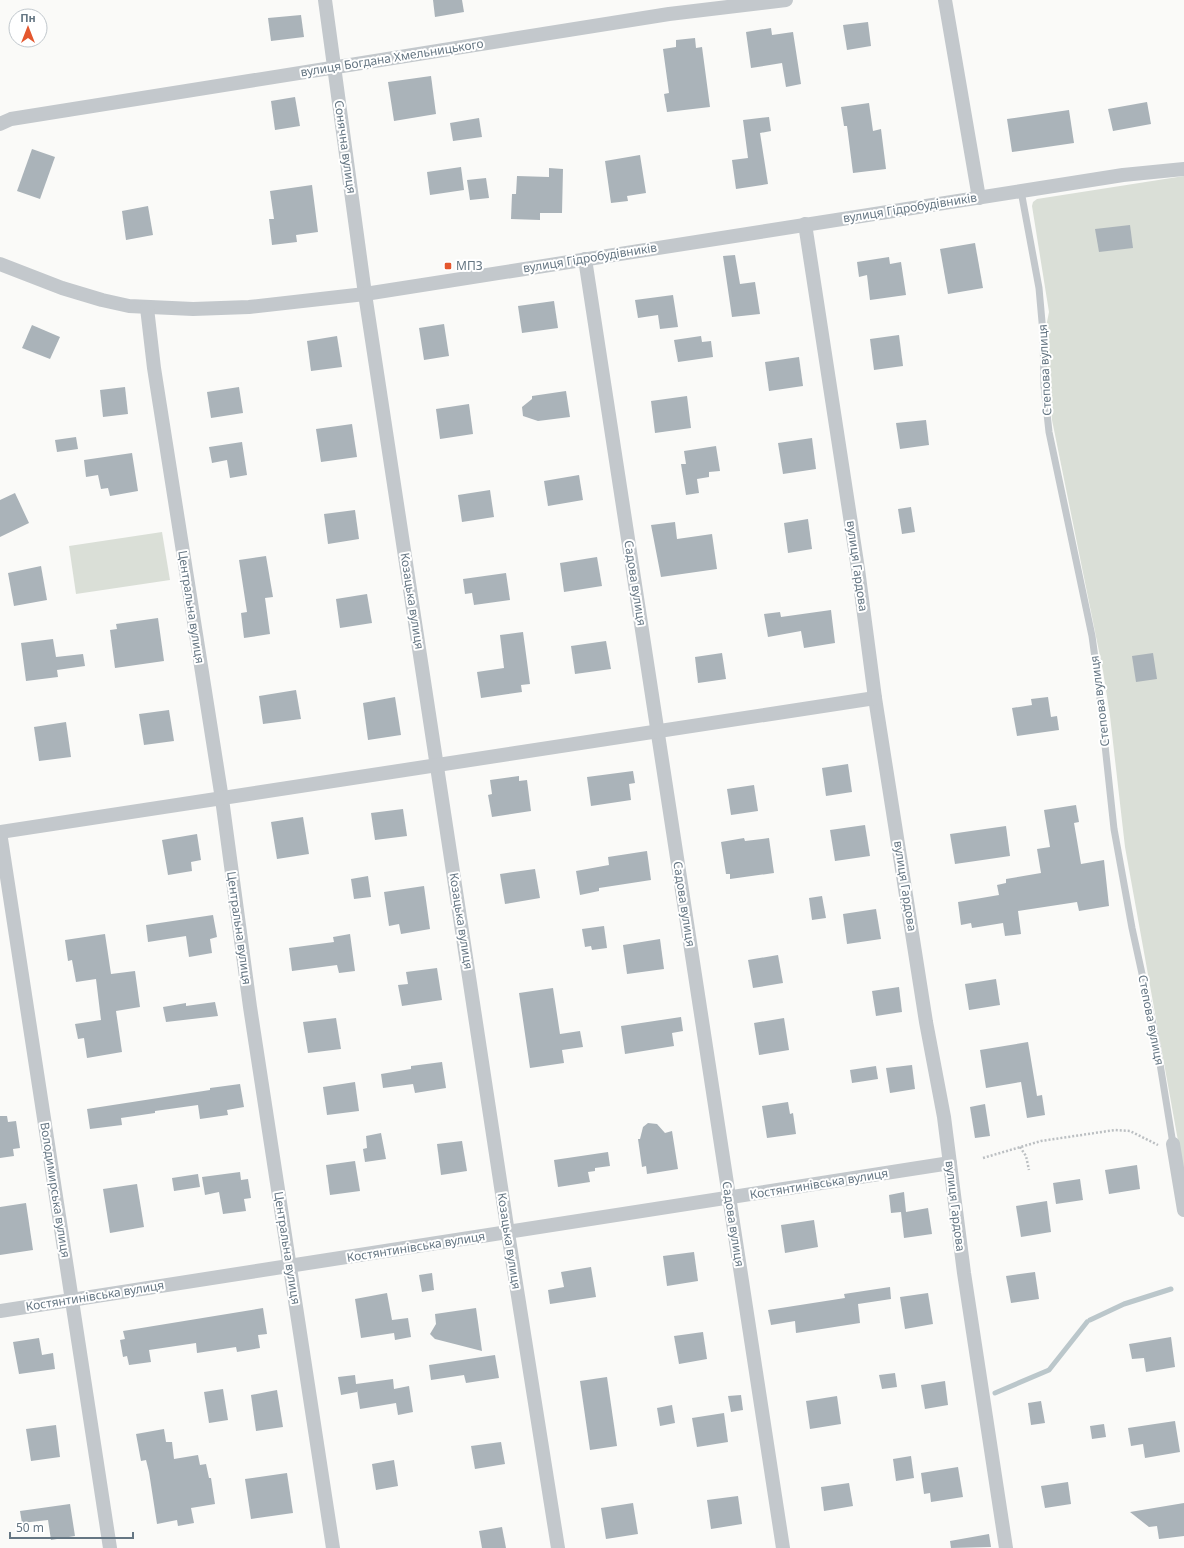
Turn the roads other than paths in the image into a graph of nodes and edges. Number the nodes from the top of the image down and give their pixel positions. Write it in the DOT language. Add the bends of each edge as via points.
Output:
graph roads {
  1 [pos="326,0"];
  2 [pos="786,0"];
  3 [pos="945,0"];
  4 [pos="334,68"];
  5 [pos="0,124"];
  6 [pos="1184,169"];
  7 [pos="1021,191"];
  8 [pos="979,198"];
  9 [pos="805,224"];
  10 [pos="585,259"];
  11 [pos="0,264"];
  12 [pos="365,294"];
  13 [pos="147,308"];
  14 [pos="875,698"];
  15 [pos="658,732"];
  16 [pos="437,765"];
  17 [pos="222,799"];
  18 [pos="0,832"];
  19 [pos="1173,1144"];
  20 [pos="950,1163"];
  21 [pos="729,1198"];
  22 [pos="1184,1210"];
  23 [pos="508,1233"];
  24 [pos="290,1266"];
  25 [pos="72,1300"];
  26 [pos="0,1311"];
  27 [pos="110,1548"];
  28 [pos="333,1548"];
  29 [pos="558,1548"];
  30 [pos="783,1548"];
  31 [pos="1006,1548"];
  1 -- 4 [label="street, Сонячна вулиця"];
  2 -- 4 [label="street, вулиця Богдана Хмельницького" via="670,14"];
  3 -- 8 [label="street"];
  4 -- 5 [label="street, вулиця Богдана Хмельницького" via="11,119"];
  4 -- 12 [label="street, Сонячна вулиця"];
  6 -- 7 [label="street, вулиця Гідробудівників" via="1144,172"];
  7 -- 8 [label="street, вулиця Гідробудівників"];
  7 -- 19 [label="lane, Степова вулиця" via="1039,288 1049,432 1093,643 1114,829 1155,1033"];
  8 -- 9 [label="street, вулиця Гідробудівників"];
  9 -- 10 [label="street, вулиця Гідробудівників"];
  9 -- 14 [label="street, вулиця Гардова" via="858,569"];
  10 -- 12 [label="street, вулиця Гідробудівників"];
  10 -- 15 [label="street, Садова вулиця"];
  11 -- 13 [label="street, вулиця Гідробудівників" via="102,300"];
  12 -- 13 [label="street, вулиця Гідробудівників" via="249,307"];
  12 -- 16 [label="street, Козацька вулиця"];
  13 -- 17 [label="street, Центральна вулиця" via="153,361"];
  14 -- 15 [label="street"];
  14 -- 20 [label="street, вулиця Гардова"];
  15 -- 16 [label="street"];
  15 -- 21 [label="street, Садова вулиця"];
  16 -- 17 [label="street"];
  16 -- 23 [label="street, Козацька вулиця"];
  17 -- 18 [label="street"];
  17 -- 24 [label="street, Центральна вулиця" via="250,1007"];
  18 -- 25 [label="street, Володимирська вулиця"];
  19 -- 22 [label="street, Степова вулиця"];
  20 -- 21 [label="street, Костянтинівська вулиця"];
  20 -- 31 [label="street, вулиця Гардова"];
  21 -- 23 [label="street, Костянтинівська вулиця"];
  21 -- 30 [label="street, Садова вулиця"];
  23 -- 24 [label="street, Костянтинівська вулиця"];
  23 -- 29 [label="street, Козацька вулиця"];
  24 -- 25 [label="street, Костянтинівська вулиця"];
  24 -- 28 [label="street, Центральна вулиця"];
  25 -- 26 [label="street, Костянтинівська вулиця"];
  25 -- 27 [label="street, Володимирська вулиця"];
}
